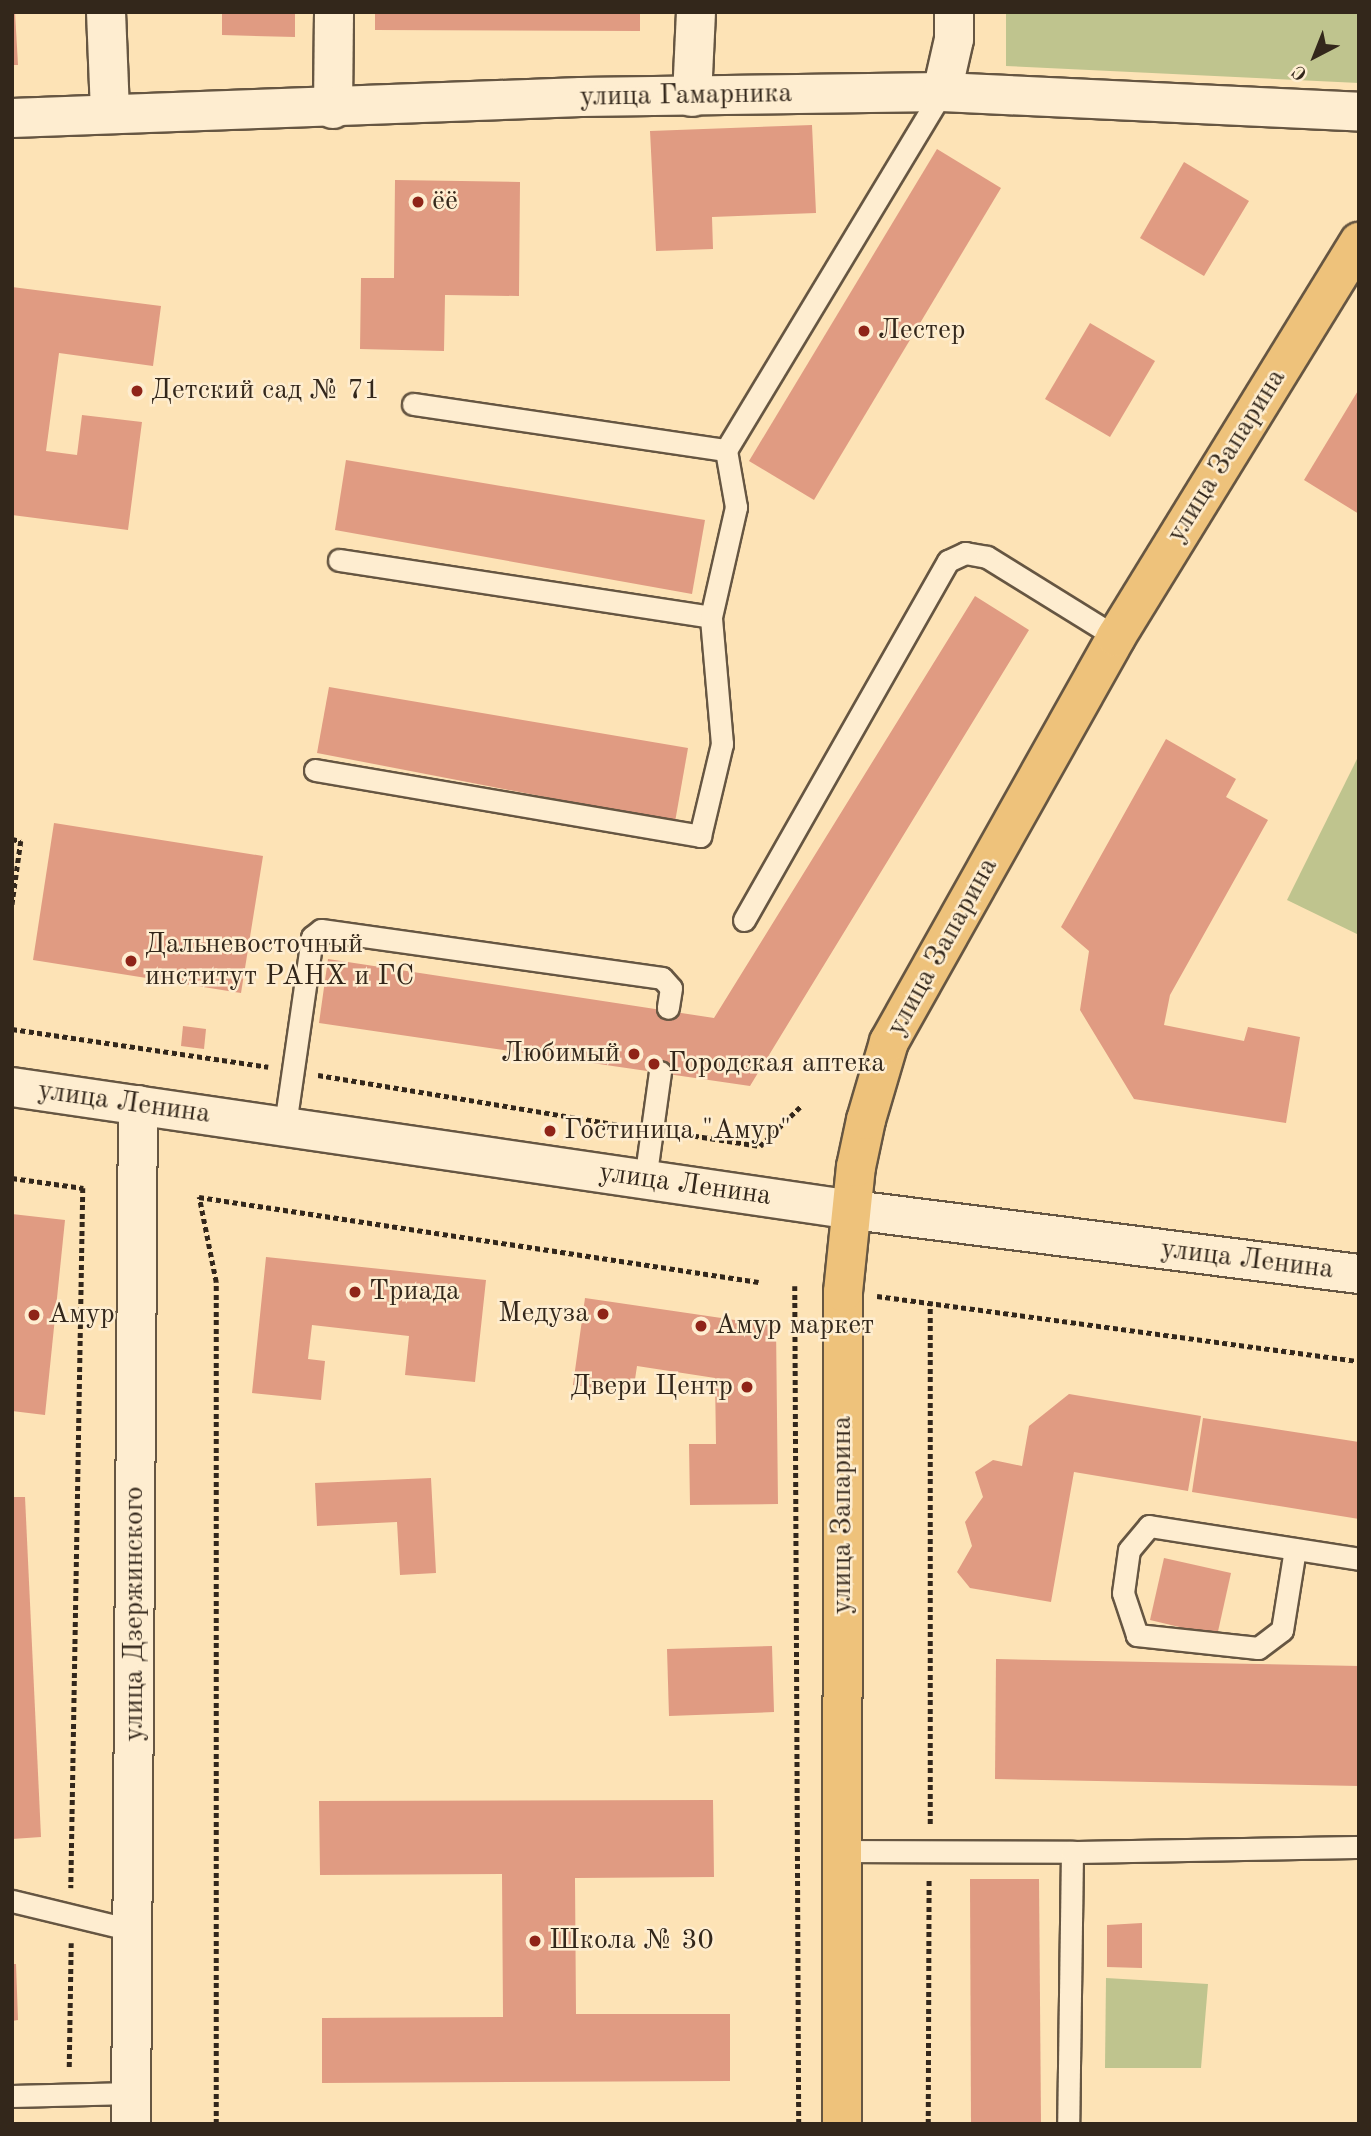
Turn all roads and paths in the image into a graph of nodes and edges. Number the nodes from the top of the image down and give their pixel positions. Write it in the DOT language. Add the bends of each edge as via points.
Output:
graph roads {
  1 [pos="106,12"];
  2 [pos="334,12"];
  3 [pos="696,12"];
  4 [pos="954,12"];
  5 [pos="942,92"];
  6 [pos="692,97"];
  7 [pos="333,109"];
  8 [pos="1359,112"];
  9 [pos="110,113"];
  10 [pos="12,118"];
  11 [pos="1354,262"];
  12 [pos="413,404"];
  13 [pos="726,450"];
  14 [pos="339,560"];
  15 [pos="711,617"];
  16 [pos="1116,637"];
  17 [pos="315,770"];
  18 [pos="12,839"];
  19 [pos="12,906"];
  20 [pos="744,920"];
  21 [pos="668,1008"];
  22 [pos="12,1029"];
  23 [pos="293,1071"];
  24 [pos="660,1072"];
  25 [pos="12,1087"];
  26 [pos="138,1105"];
  27 [pos="800,1107"];
  28 [pos="285,1125"];
  29 [pos="652,1130"];
  30 [pos="12,1178"];
  31 [pos="645,1180"];
  32 [pos="853,1210"];
  33 [pos="1359,1274"];
  34 [pos="760,1282"];
  35 [pos="795,1286"];
  36 [pos="869,1295"];
  37 [pos="930,1303"];
  38 [pos="1359,1361"];
  39 [pos="1295,1549"];
  40 [pos="1359,1559"];
  41 [pos="1359,1847"];
  42 [pos="842,1851"];
  43 [pos="930,1851"];
  44 [pos="1072,1852"];
  45 [pos="12,1901"];
  46 [pos="71,1916"];
  47 [pos="132,1930"];
  48 [pos="68,2093"];
  49 [pos="12,2096"];
  50 [pos="131,2108"];
  51 [pos="216,2124"];
  52 [pos="799,2124"];
  53 [pos="842,2124"];
  54 [pos="928,2124"];
  55 [pos="1068,2124"];
  1 -- 9 [label="street"];
  2 -- 7 [label="street"];
  3 -- 6 [label="street"];
  4 -- 5 [label="street" via="954,39"];
  5 -- 6 [label="street, улица Гамарника"];
  5 -- 8 [label="street, улица Гамарника"];
  5 -- 13 [label="lane"];
  6 -- 7 [label="street, улица Гамарника"];
  7 -- 9 [label="street, улица Гамарника"];
  9 -- 10 [label="street, улица Гамарника"];
  11 -- 16 [label="main road, улица Запарина"];
  12 -- 13 [label="lane"];
  13 -- 15 [label="lane" via="736,507"];
  14 -- 15 [label="lane"];
  15 -- 17 [label="lane" via="722,744 697,838"];
  16 -- 20 [label="lane" via="987,557 965,553 948,561"];
  16 -- 32 [label="main road, улица Запарина" via="888,1042 856,1167"];
  18 -- 19 [label="path" via="21,841"];
  21 -- 23 [label="lane" via="671,988 662,978 321,930 312,937"];
  22 -- 23 [label="path"];
  23 -- 28 [label="lane"];
  23 -- 29 [label="path"];
  24 -- 29 [label="lane"];
  25 -- 26 [label="street, улица Ленина"];
  26 -- 28 [label="street, улица Ленина"];
  26 -- 47 [label="street, улица Дзержинского"];
  27 -- 29 [label="path" via="760,1146"];
  28 -- 31 [label="street, улица Ленина"];
  29 -- 31 [label="lane"];
  30 -- 46 [label="path" via="83,1188"];
  31 -- 32 [label="street, улица Ленина"];
  32 -- 33 [label="street, улица Ленина"];
  32 -- 42 [label="main road, улица Запарина" via="843,1292"];
  34 -- 51 [label="path" via="200,1197 216,1282"];
  35 -- 52 [label="path"];
  36 -- 37 [label="path"];
  37 -- 38 [label="path"];
  37 -- 43 [label="path"];
  39 -- 39 [label="lane" via="1149,1525 1129,1550 1123,1593 1136,1635 1258,1648 1282,1629"];
  39 -- 40 [label="lane"];
  41 -- 44 [label="lane"];
  42 -- 43 [label="lane"];
  42 -- 53 [label="main road, улица Запарина"];
  43 -- 44 [label="lane"];
  43 -- 54 [label="path"];
  44 -- 55 [label="lane"];
  45 -- 46 [label="lane"];
  46 -- 47 [label="lane"];
  46 -- 48 [label="path"];
  47 -- 50 [label="street, улица Дзержинского"];
  48 -- 49 [label="lane"];
  48 -- 50 [label="lane"];
}
